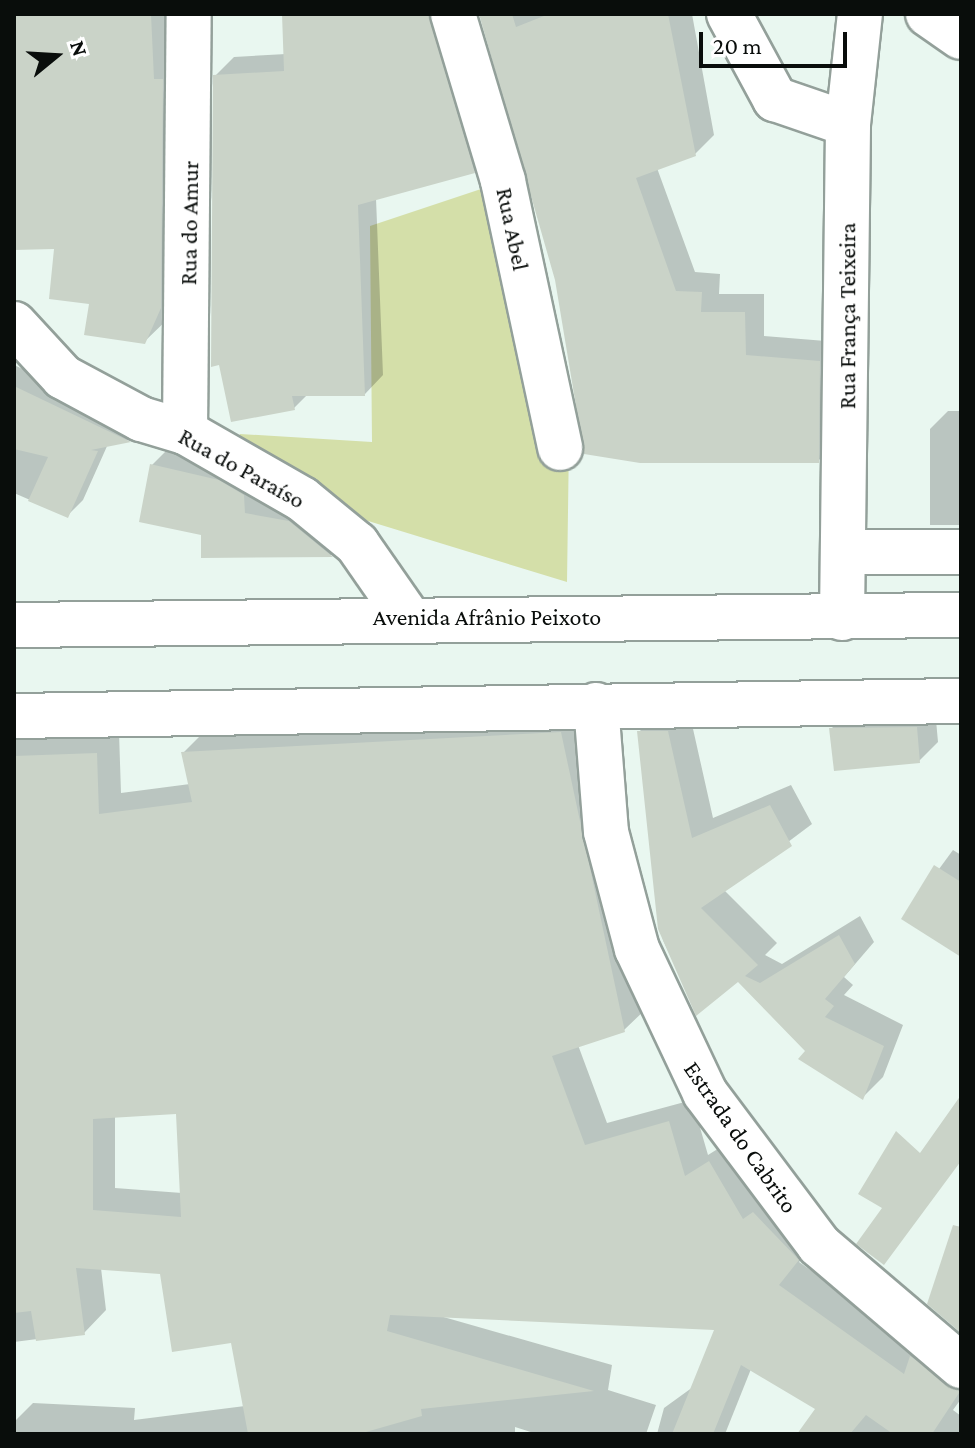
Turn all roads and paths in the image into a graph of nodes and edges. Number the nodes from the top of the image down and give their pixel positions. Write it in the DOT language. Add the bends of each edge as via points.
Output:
graph roads {
  1 [pos="189,14"];
  2 [pos="453,14"];
  3 [pos="729,14"];
  4 [pos="860,14"];
  5 [pos="928,14"];
  6 [pos="961,37"];
  7 [pos="848,124"];
  8 [pos="14,324"];
  9 [pos="185,432"];
  10 [pos="560,448"];
  11 [pos="846,552"];
  12 [pos="961,552"];
  13 [pos="961,615"];
  14 [pos="407,616"];
  15 [pos="842,618"];
  16 [pos="14,625"];
  17 [pos="961,701"];
  18 [pos="596,705"];
  19 [pos="14,716"];
  20 [pos="961,1366"];
  1 -- 9 [label="street, Rua do Amur"];
  2 -- 10 [label="street, Rua Abel" via="503,181"];
  3 -- 7 [label="street" via="775,99"];
  4 -- 7 [label="street, Rua França Teixeira"];
  5 -- 6 [label="street"];
  7 -- 11 [label="street, Rua França Teixeira"];
  8 -- 9 [label="street, Rua do Paraíso" via="63,377 141,419"];
  9 -- 14 [label="street, Rua do Paraíso" via="357,544"];
  11 -- 12 [label="street"];
  11 -- 15 [label="street, Rua França Teixeira"];
  13 -- 15 [label="street, Avenida Afrânio Peixoto"];
  14 -- 15 [label="street, Avenida Afrânio Peixoto"];
  14 -- 16 [label="street, Avenida Afrânio Peixoto"];
  17 -- 18 [label="street"];
  18 -- 19 [label="street"];
  18 -- 20 [label="street, Estrada do Cabrito" via="606,832 637,949 699,1082 819,1245"];
}
